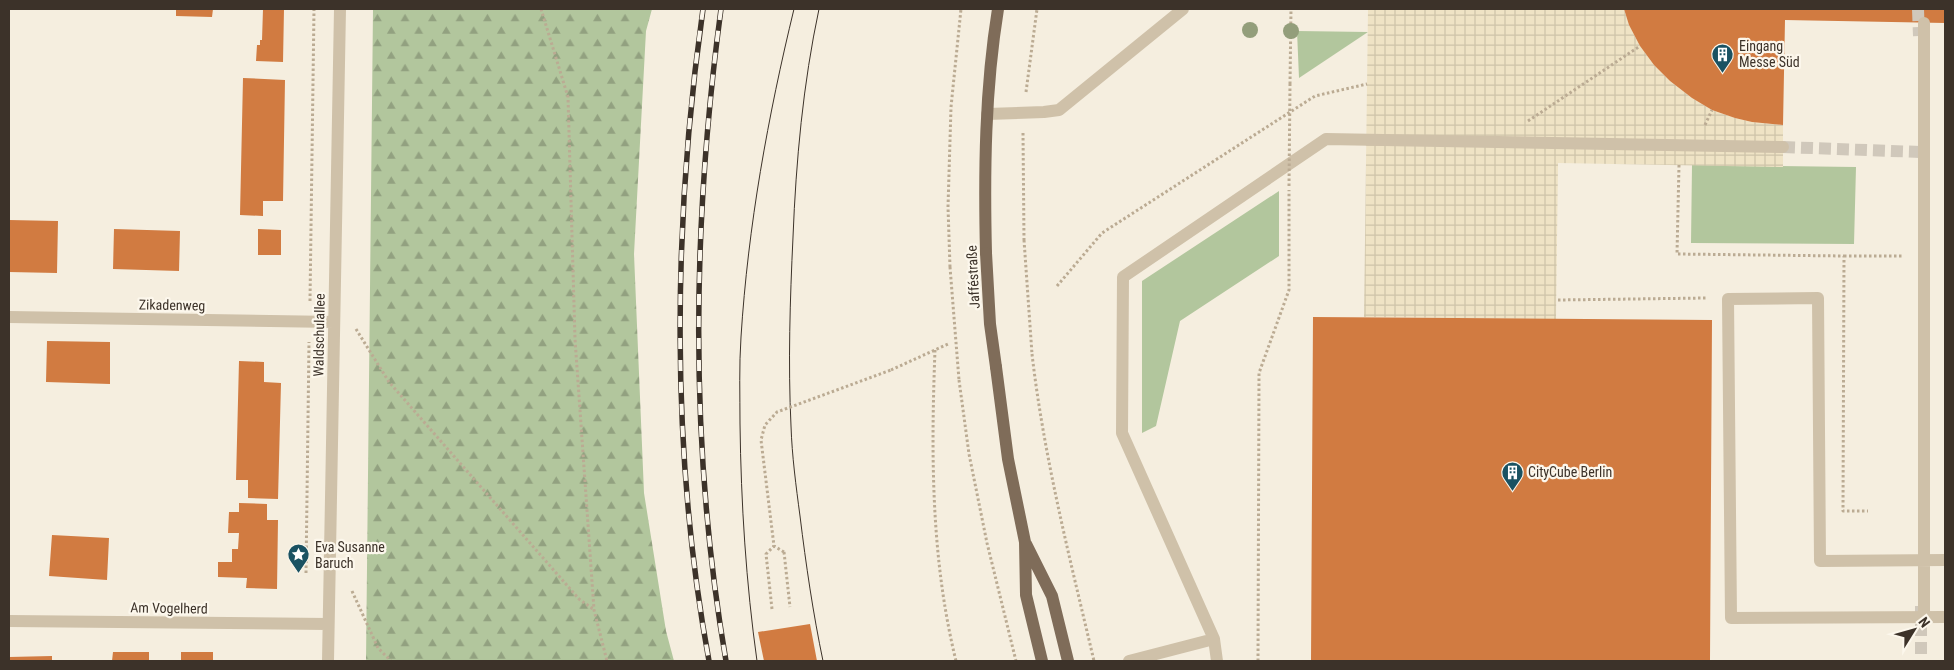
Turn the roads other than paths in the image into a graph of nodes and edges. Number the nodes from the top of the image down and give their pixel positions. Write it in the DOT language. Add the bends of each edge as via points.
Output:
graph roads {
  1 [pos="340,9"];
  2 [pos="998,9"];
  3 [pos="1183,9"];
  4 [pos="1924,22"];
  5 [pos="987,114"];
  6 [pos="1783,147"];
  7 [pos="9,317"];
  8 [pos="334,322"];
  9 [pos="1025,542"];
  10 [pos="1924,560"];
  11 [pos="1945,560"];
  12 [pos="1924,617"];
  13 [pos="1945,617"];
  14 [pos="9,621"];
  15 [pos="328,624"];
  16 [pos="1214,639"];
  17 [pos="328,661"];
  18 [pos="1042,661"];
  19 [pos="1068,661"];
  20 [pos="1129,661"];
  21 [pos="1217,661"];
  1 -- 8 [label="street, Waldschulallee"];
  2 -- 5 [label="main road, Jafféstraße"];
  3 -- 5 [label="street" via="1059,110"];
  4 -- 10 [label="street"];
  5 -- 9 [label="main road, Jafféstraße, bridge" via="984,184 990,324 1008,459"];
  6 -- 16 [label="street" via="1326,139 1122,277 1122,434"];
  7 -- 8 [label="street, Zikadenweg"];
  8 -- 15 [label="street, Waldschulallee"];
  9 -- 18 [label="main road, Jafféstraße" via="1026,595"];
  9 -- 19 [label="main road, Jafféstraße" via="1052,596"];
  10 -- 11 [label="street"];
  10 -- 12 [label="street"];
  10 -- 12 [label="street" via="1820,561 1818,298 1728,298 1731,618"];
  12 -- 13 [label="street"];
  14 -- 15 [label="street, Am Vogelherd"];
  15 -- 17 [label="street, Waldschulallee"];
  16 -- 20 [label="street"];
  16 -- 21 [label="street"];
}
